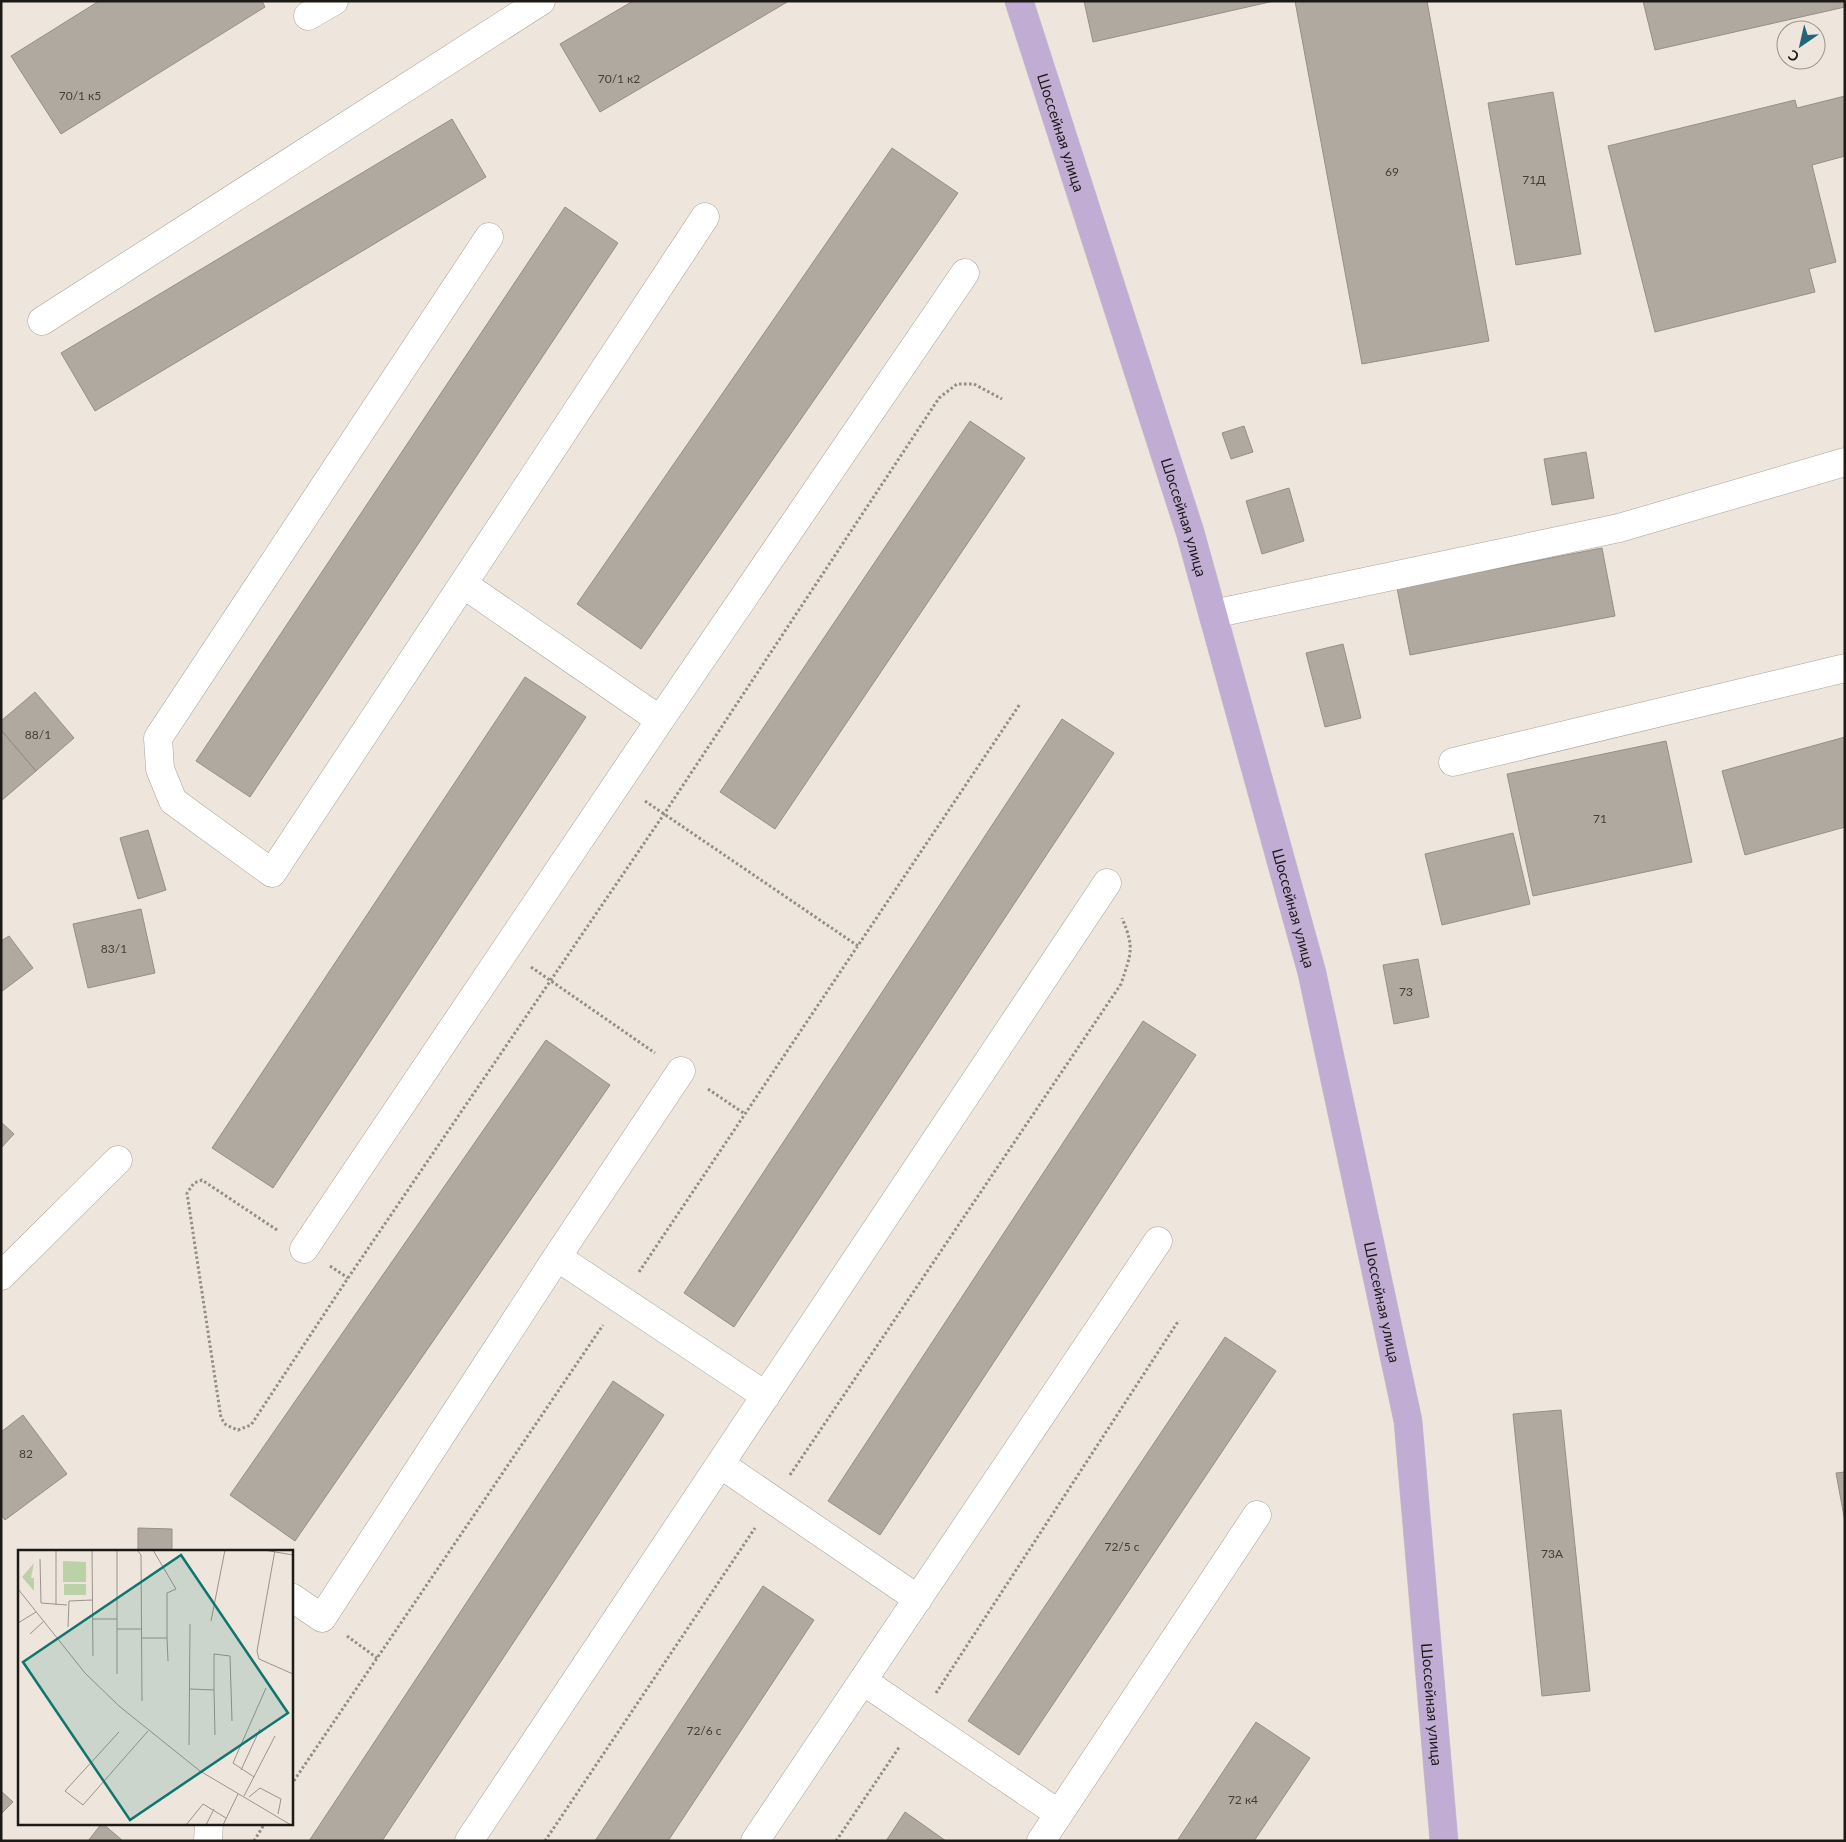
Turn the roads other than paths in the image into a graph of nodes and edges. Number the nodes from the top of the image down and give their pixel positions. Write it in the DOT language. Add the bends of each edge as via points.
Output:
graph roads {
  1 [pos="334,1"];
  2 [pos="541,1"];
  3 [pos="1019,1"];
  4 [pos="308,16"];
  5 [pos="706,217"];
  6 [pos="489,237"];
  7 [pos="965,273"];
  8 [pos="42,321"];
  9 [pos="1845,462"];
  10 [pos="462,584"];
  11 [pos="1213,614"];
  12 [pos="1845,668"];
  13 [pos="660,720"];
  14 [pos="1453,762"];
  15 [pos="1107,883"];
  16 [pos="681,1071"];
  17 [pos="118,1160"];
  18 [pos="1158,1241"];
  19 [pos="304,1249"];
  20 [pos="557,1257"];
  21 [pos="1,1276"];
  22 [pos="766,1396"];
  23 [pos="720,1464"];
  24 [pos="1257,1515"];
  25 [pos="292,1598"];
  26 [pos="918,1599"];
  27 [pos="863,1681"];
  28 [pos="1059,1814"];
  29 [pos="209,1824"];
  30 [pos="208,1841"];
  31 [pos="468,1841"];
  32 [pos="755,1841"];
  33 [pos="1041,1841"];
  34 [pos="1444,1841"];
  1 -- 4 [label="street"];
  2 -- 8 [label="street"];
  3 -- 11 [label="main road, Шоссейная улица" via="1190,532"];
  5 -- 10 [label="street"];
  6 -- 10 [label="street" via="158,738 160,768 173,801 272,873"];
  7 -- 13 [label="street"];
  9 -- 11 [label="street" via="1619,528"];
  10 -- 13 [label="street"];
  11 -- 34 [label="main road, Шоссейная улица" via="1312,973 1408,1421"];
  12 -- 14 [label="street"];
  13 -- 19 [label="street"];
  15 -- 22 [label="street"];
  16 -- 20 [label="street"];
  17 -- 21 [label="street"];
  18 -- 26 [label="street"];
  20 -- 22 [label="street"];
  20 -- 25 [label="street" via="322,1618"];
  22 -- 23 [label="street"];
  23 -- 26 [label="street"];
  23 -- 31 [label="street"];
  24 -- 28 [label="street"];
  26 -- 27 [label="street"];
  27 -- 28 [label="street"];
  27 -- 32 [label="street"];
  28 -- 33 [label="street"];
  29 -- 30 [label="street"];
}
